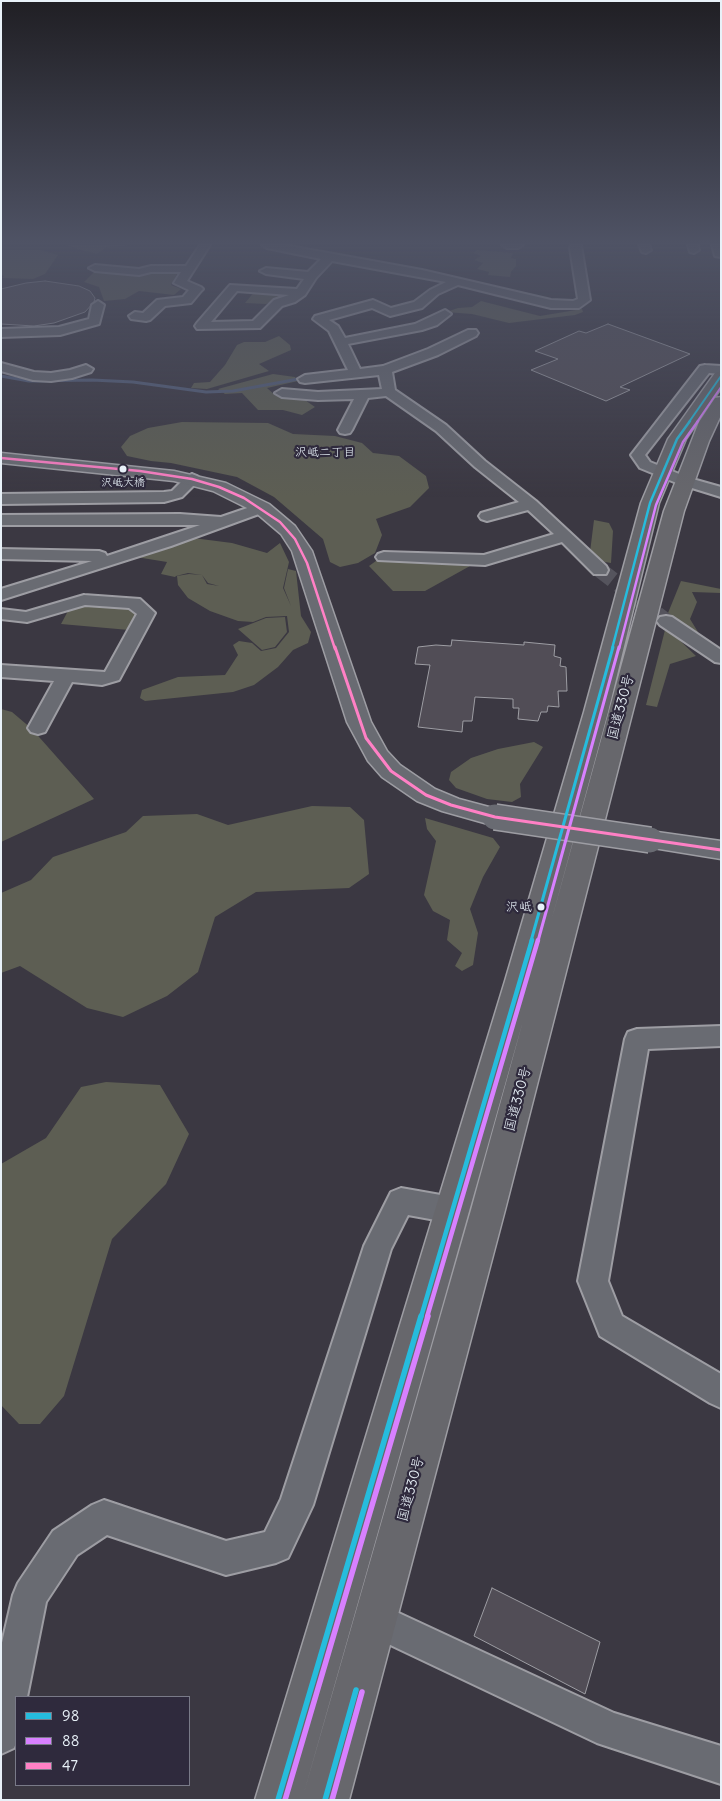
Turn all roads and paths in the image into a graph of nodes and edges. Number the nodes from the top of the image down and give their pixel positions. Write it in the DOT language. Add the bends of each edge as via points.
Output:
graph roads {
  1 [pos="64,329"];
  2 [pos="334,329"];
  3 [pos="415,329"];
  4 [pos="1,333"];
  5 [pos="472,333"];
  6 [pos="341,342"];
  7 [pos="1,367"];
  8 [pos="86,369"];
  9 [pos="385,370"];
  10 [pos="721,370"];
  11 [pos="356,373"];
  12 [pos="721,376"];
  13 [pos="305,378"];
  14 [pos="389,392"];
  15 [pos="282,393"];
  16 [pos="363,395"];
  17 [pos="721,402"];
  18 [pos="345,430"];
  19 [pos="1,458"];
  20 [pos="673,477"];
  21 [pos="192,479"];
  22 [pos="721,492"];
  23 [pos="1,499"];
  24 [pos="531,504"];
  25 [pos="262,508"];
  26 [pos="487,516"];
  27 [pos="1,520"];
  28 [pos="228,522"];
  29 [pos="566,536"];
  30 [pos="1,554"];
  31 [pos="125,556"];
  32 [pos="384,557"];
  33 [pos="480,560"];
  34 [pos="600,570"];
  35 [pos="466,576"];
  36 [pos="5,593"];
  37 [pos="1,614"];
  38 [pos="666,621"];
  39 [pos="721,658"];
  40 [pos="1,671"];
  41 [pos="66,676"];
  42 [pos="38,728"];
  43 [pos="721,850"];
  44 [pos="721,1036"];
  45 [pos="452,1210"];
  46 [pos="721,1392"];
  47 [pos="375,1620"];
  48 [pos="1,1735"];
  49 [pos="721,1766"];
  50 [pos="278,1800"];
  51 [pos="325,1800"];
  1 -- 4 [label="street"];
  2 -- 6 [label="street"];
  3 -- 6 [label="street" via="399,335"];
  5 -- 9 [label="street"];
  6 -- 11 [label="street"];
  7 -- 8 [label="street" via="33,376 51,377"];
  9 -- 11 [label="street"];
  9 -- 14 [label="street"];
  10 -- 20 [label="street" via="705,369 638,455 645,465"];
  11 -- 13 [label="street"];
  12 -- 20 [label="highway, 国道330号" via="677,439"];
  14 -- 16 [label="street"];
  14 -- 24 [label="street" via="441,428"];
  15 -- 16 [label="street"];
  16 -- 18 [label="street"];
  17 -- 20 [label="highway, 国道330号"];
  19 -- 21 [label="street"];
  20 -- 22 [label="street"];
  20 -- 45 [label="highway, 国道330号" via="650,503 596,712"];
  20 -- 47 [label="highway, 国道330号" via="674,511"];
  21 -- 23 [label="street" via="177,494 164,497"];
  21 -- 25 [label="street" via="232,492"];
  24 -- 26 [label="street"];
  24 -- 29 [label="street"];
  25 -- 28 [label="street"];
  25 -- 43 [label="street, bridge" via="288,530 302,551 359,722 377,755 402,780 451,805 495,817"];
  27 -- 28 [label="street" via="180,519"];
  28 -- 31 [label="street"];
  29 -- 33 [label="street"];
  29 -- 34 [label="street"];
  30 -- 31 [label="street"];
  31 -- 36 [label="street"];
  32 -- 33 [label="street"];
  33 -- 35 [label="street" via="486,567"];
  37 -- 41 [label="street" via="27,617 84,600 134,603 146,613 112,676 102,679"];
  38 -- 39 [label="street"];
  40 -- 41 [label="street"];
  41 -- 42 [label="street"];
  44 -- 46 [label="street" via="637,1039 593,1280 611,1326"];
  45 -- 48 [label="street" via="402,1201 378,1246 296,1505 276,1546 226,1558 104,1516 65,1543 30,1595"];
  45 -- 50 [label="highway, 国道330号"];
  47 -- 49 [label="street" via="610,1730"];
  47 -- 51 [label="highway, 国道330号"];
}
